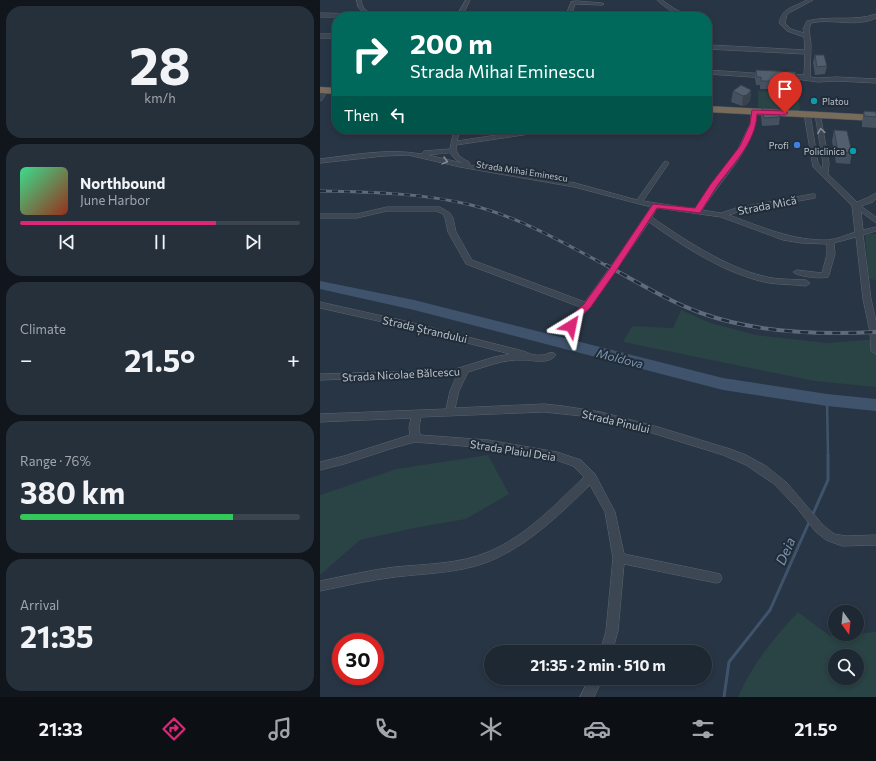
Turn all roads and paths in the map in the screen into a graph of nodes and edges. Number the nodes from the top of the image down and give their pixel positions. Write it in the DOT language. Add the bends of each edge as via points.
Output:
graph roads {
  1 [pos="359,0"];
  2 [pos="468,0"];
  3 [pos="659,0"];
  4 [pos="811,0"];
  5 [pos="602,4"];
  6 [pos="363,12"];
  7 [pos="462,12"];
  8 [pos="570,12"];
  9 [pos="677,12"];
  10 [pos="320,14"];
  11 [pos="332,14"];
  12 [pos="876,16"];
  13 [pos="320,36"];
  14 [pos="332,36"];
  15 [pos="807,36"];
  16 [pos="712,47"];
  17 [pos="807,52"];
  18 [pos="712,72"];
  19 [pos="876,76"];
  20 [pos="807,77"];
  21 [pos="837,79"];
  22 [pos="876,81"];
  23 [pos="323,90"];
  24 [pos="320,98"];
  25 [pos="712,109"];
  26 [pos="754,112"];
  27 [pos="807,114"];
  28 [pos="818,114"];
  29 [pos="876,118"];
  30 [pos="456,134"];
  31 [pos="523,134"];
  32 [pos="453,147"];
  33 [pos="407,153"];
  34 [pos="320,161"];
  35 [pos="666,163"];
  36 [pos="824,174"];
  37 [pos="876,195"];
  38 [pos="812,196"];
  39 [pos="639,202"];
  40 [pos="856,205"];
  41 [pos="655,206"];
  42 [pos="698,211"];
  43 [pos="722,215"];
  44 [pos="320,216"];
  45 [pos="648,218"];
  46 [pos="876,221"];
  47 [pos="876,229"];
  48 [pos="860,233"];
  49 [pos="830,242"];
  50 [pos="797,272"];
  51 [pos="806,283"];
  52 [pos="320,305"];
  53 [pos="587,306"];
  54 [pos="571,326"];
  55 [pos="876,351"];
  56 [pos="551,355"];
  57 [pos="529,357"];
  58 [pos="464,371"];
  59 [pos="320,377"];
  60 [pos="450,412"];
  61 [pos="417,414"];
  62 [pos="320,418"];
  63 [pos="415,438"];
  64 [pos="320,466"];
  65 [pos="591,477"];
  66 [pos="876,540"];
  67 [pos="619,558"];
  68 [pos="716,578"];
  69 [pos="320,586"];
  70 [pos="608,645"];
  71 [pos="593,685"];
  72 [pos="587,697"];
  1 -- 6 [label="street"];
  2 -- 7 [label="street"];
  3 -- 9 [label="street"];
  4 -- 15 [label="street" via="791,9 782,18 782,23 787,28"];
  5 -- 8 [label="street" via="577,2 573,3"];
  10 -- 11 [label="street"];
  12 -- 15 [label="street" via="866,20 812,21 806,26"];
  13 -- 14 [label="street"];
  15 -- 17 [label="street"];
  16 -- 17 [label="street"];
  17 -- 20 [label="street"];
  18 -- 20 [label="street"];
  19 -- 21 [label="street" via="851,75"];
  20 -- 21 [label="street" via="818,80"];
  21 -- 22 [label="street"];
  23 -- 24 [label="street"];
  25 -- 26 [label="highway"];
  26 -- 27 [label="highway"];
  26 -- 42 [label="street" via="754,124 743,146"];
  27 -- 28 [label="highway"];
  27 -- 36 [label="street" via="814,163"];
  28 -- 29 [label="highway"];
  36 -- 28 [label="street, one-way" via="826,163"];
  30 -- 32 [label="street"];
  31 -- 32 [label="street"];
  32 -- 33 [label="street, Strada Mihai Eminescu"];
  32 -- 39 [label="street, Strada Mihai Eminescu" via="457,158 466,162 577,180 608,188"];
  33 -- 34 [label="street, Strada Mihai Eminescu"];
  33 -- 39 [label="street, Strada Mihai Eminescu, one-way" via="460,166 575,185"];
  35 -- 39 [label="street"];
  36 -- 40 [label="street"];
  37 -- 40 [label="street"];
  38 -- 43 [label="street, Strada Mică" via="736,210"];
  39 -- 41 [label="street, Strada Mihai Eminescu"];
  40 -- 46 [label="street"];
  40 -- 48 [label="street"];
  41 -- 42 [label="street, Strada Mihai Eminescu"];
  41 -- 45 [label="street"];
  42 -- 43 [label="street, Strada Mihai Eminescu"];
  43 -- 49 [label="street, Strada Mihai Eminescu" via="786,238"];
  44 -- 53 [label="street" via="357,216 387,209 437,209 446,213 452,232 469,262"];
  45 -- 51 [label="street" via="710,257 737,270 762,278"];
  45 -- 53 [label="street"];
  47 -- 48 [label="street, Strada Mihai Eminescu"];
  48 -- 49 [label="street, Strada Mihai Eminescu"];
  48 -- 55 [label="street"];
  49 -- 50 [label="street" via="831,256 825,275"];
  52 -- 57 [label="street, Strada Ștrandului" via="405,324"];
  53 -- 54 [label="street" via="576,316"];
  56 -- 57 [label="street, Strada Nicolae Bălcescu" via="543,359"];
  57 -- 58 [label="street, Strada Nicolae Bălcescu" via="492,361"];
  58 -- 59 [label="street, Strada Nicolae Bălcescu"];
  58 -- 60 [label="street" via="456,386"];
  60 -- 61 [label="street, Strada Pinului"];
  60 -- 66 [label="street, Strada Pinului" via="564,409 651,428 708,446 757,466 778,481 805,510 812,522 837,540"];
  61 -- 62 [label="street, Strada Pinului"];
  61 -- 63 [label="street"];
  63 -- 64 [label="street, Strada Plaiul Deia"];
  63 -- 65 [label="street, Strada Plaiul Deia" via="488,444 557,456 577,463"];
  65 -- 67 [label="street, Strada Plaiul Deia" via="610,512"];
  65 -- 69 [label="street" via="532,531 491,556 468,563 369,576"];
  67 -- 68 [label="street"];
  67 -- 70 [label="street, Strada Plaiul Deia" via="612,630"];
  71 -- 72 [label="street"];
}
